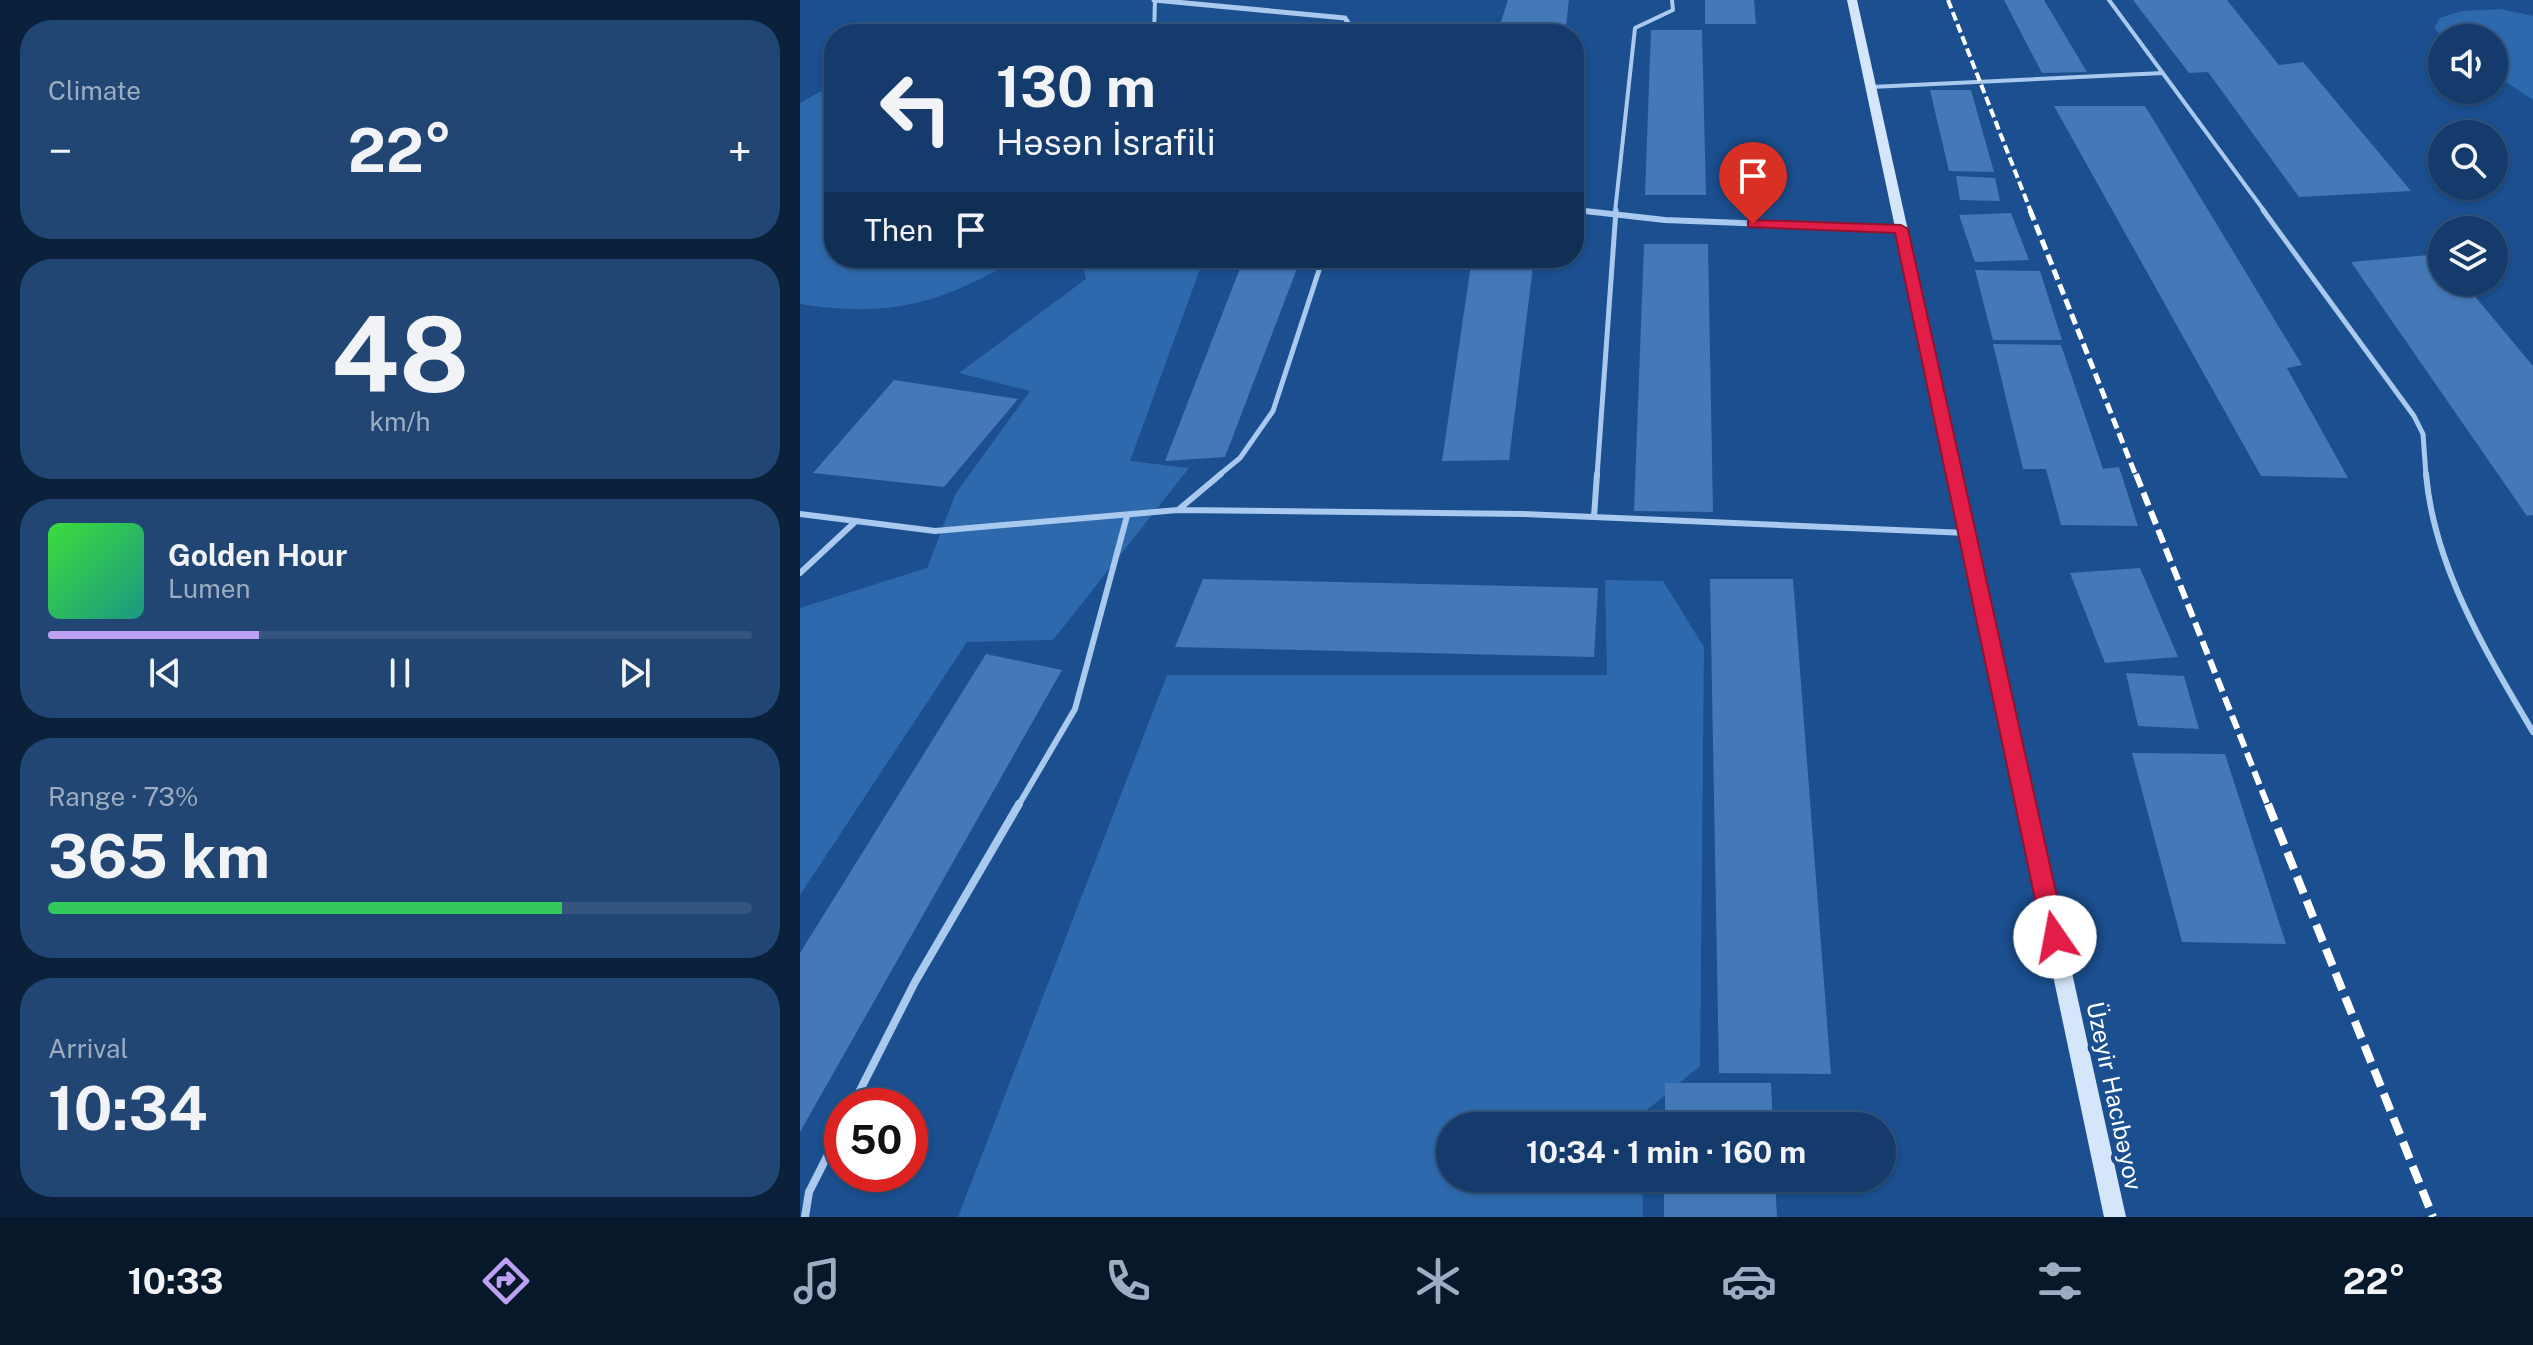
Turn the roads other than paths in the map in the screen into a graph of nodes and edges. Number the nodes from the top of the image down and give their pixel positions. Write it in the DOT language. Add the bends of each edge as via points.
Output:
graph roads {
  1 [pos="1154,0"];
  2 [pos="1672,0"];
  3 [pos="1852,0"];
  4 [pos="2109,0"];
  5 [pos="1154,24"];
  6 [pos="1349,24"];
  7 [pos="2163,73"];
  8 [pos="1870,87"];
  9 [pos="1584,211"];
  10 [pos="1615,215"];
  11 [pos="1901,229"];
  12 [pos="1320,268"];
  13 [pos="1178,510"];
  14 [pos="800,514"];
  15 [pos="1127,516"];
  16 [pos="1594,517"];
  17 [pos="856,521"];
  18 [pos="1967,533"];
  19 [pos="800,573"];
  20 [pos="2533,732"];
  21 [pos="861,1088"];
  22 [pos="824,1162"];
  23 [pos="805,1217"];
  24 [pos="2115,1217"];
  1 -- 5 [label="lane"];
  1 -- 6 [label="street" via="1345,18"];
  2 -- 10 [label="lane" via="1673,10 1635,28"];
  3 -- 8 [label="main road, Üzeyir Hacıbəyov"];
  4 -- 7 [label="lane"];
  7 -- 8 [label="lane"];
  7 -- 20 [label="lane" via="2414,416 2423,434 2427,484 2443,549 2474,632"];
  8 -- 11 [label="main road, Üzeyir Hacıbəyov"];
  9 -- 10 [label="street"];
  10 -- 11 [label="street"];
  10 -- 16 [label="lane"];
  11 -- 18 [label="main road, Üzeyir Hacıbəyov"];
  12 -- 13 [label="lane" via="1273,411 1240,458"];
  13 -- 15 [label="lane"];
  13 -- 16 [label="lane"];
  14 -- 17 [label="lane"];
  15 -- 17 [label="lane" via="935,531"];
  15 -- 21 [label="lane" via="1075,709 915,982"];
  16 -- 18 [label="lane"];
  17 -- 19 [label="lane"];
  18 -- 24 [label="main road, Üzeyir Hacıbəyov"];
  22 -- 23 [label="lane" via="809,1192"];
}
